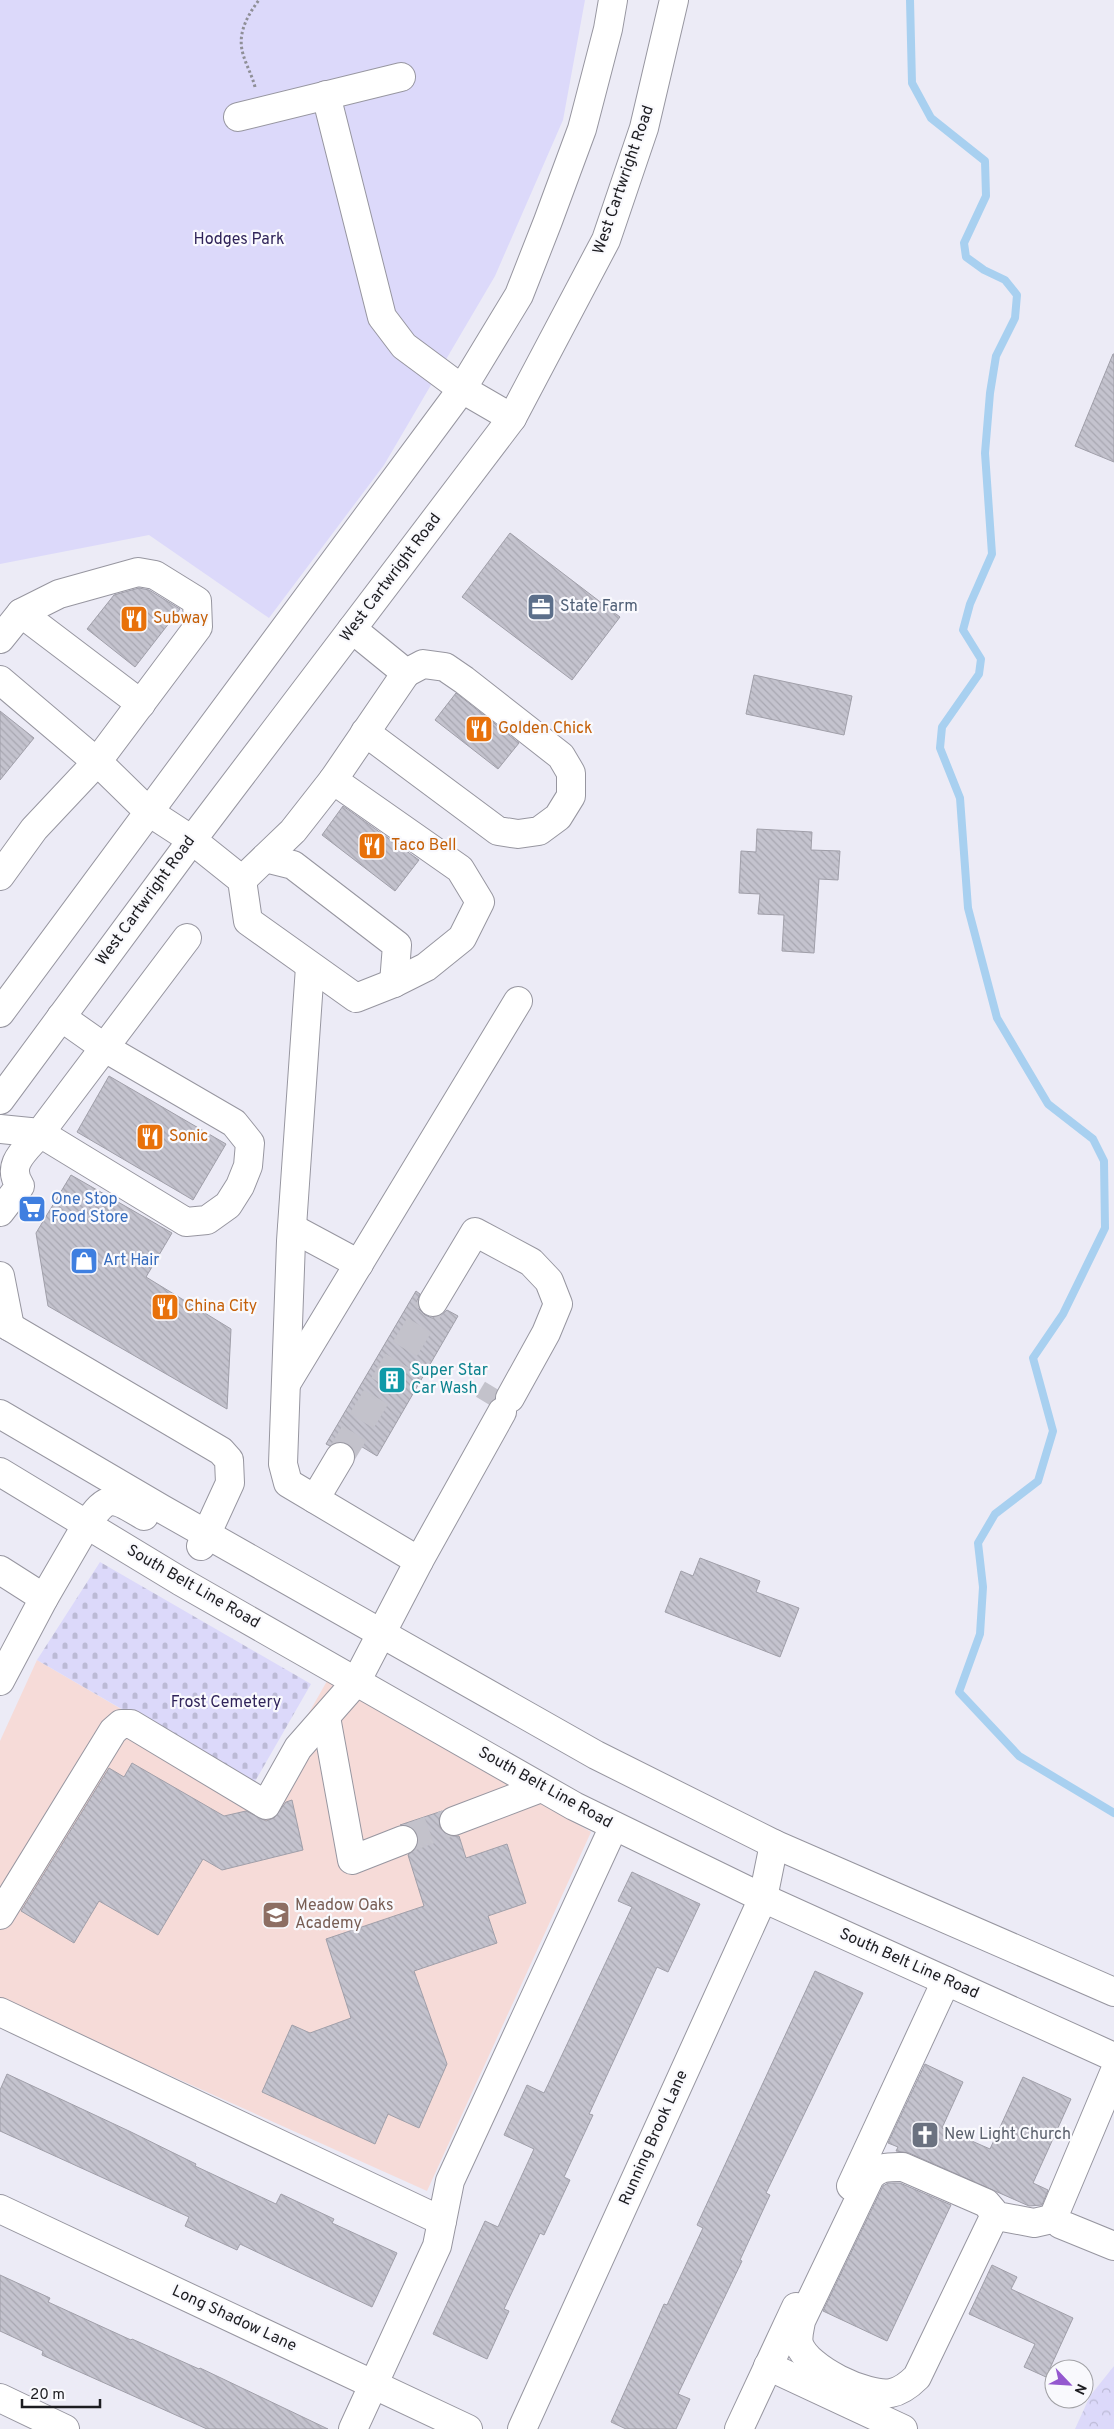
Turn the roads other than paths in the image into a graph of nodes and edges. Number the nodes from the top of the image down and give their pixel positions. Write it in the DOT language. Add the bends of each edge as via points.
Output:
graph roads {
  1 [pos="613,0"];
  2 [pos="674,0"];
  3 [pos="401,77"];
  4 [pos="326,95"];
  5 [pos="249,114"];
  6 [pos="462,390"];
  7 [pos="512,418"];
  8 [pos="21,613"];
  9 [pos="352,630"];
  10 [pos="0,639"];
  11 [pos="406,673"];
  12 [pos="0,680"];
  13 [pos="141,704"];
  14 [pos="365,732"];
  15 [pos="97,762"];
  16 [pos="334,780"];
  17 [pos="149,812"];
  18 [pos="192,840"];
  19 [pos="265,858"];
  20 [pos="0,876"];
  21 [pos="242,880"];
  22 [pos="187,938"];
  23 [pos="310,967"];
  24 [pos="394,983"];
  25 [pos="4,998"];
  26 [pos="518,1001"];
  27 [pos="61,1017"];
  28 [pos="104,1048"];
  29 [pos="0,1100"];
  30 [pos="0,1129"];
  31 [pos="40,1133"];
  32 [pos="0,1212"];
  33 [pos="292,1228"];
  34 [pos="359,1264"];
  35 [pos="0,1276"];
  36 [pos="433,1302"];
  37 [pos="5,1324"];
  38 [pos="285,1386"];
  39 [pos="0,1414"];
  40 [pos="340,1456"];
  41 [pos="0,1472"];
  42 [pos="315,1499"];
  43 [pos="86,1524"];
  44 [pos="204,1540"];
  45 [pos="419,1561"];
  46 [pos="0,1570"];
  47 [pos="44,1598"];
  48 [pos="382,1634"];
  49 [pos="0,1681"];
  50 [pos="356,1682"];
  51 [pos="326,1716"];
  52 [pos="541,1788"];
  53 [pos="454,1821"];
  54 [pos="614,1826"];
  55 [pos="403,1840"];
  56 [pos="774,1844"];
  57 [pos="764,1898"];
  58 [pos="0,1915"];
  59 [pos="946,1981"];
  60 [pos="1114,1992"];
  61 [pos="0,2012"];
  62 [pos="1114,2057"];
  63 [pos="1114,2073"];
  64 [pos="1104,2123"];
  65 [pos="0,2209"];
  66 [pos="998,2216"];
  67 [pos="1056,2218"];
  68 [pos="442,2221"];
  69 [pos="1114,2246"];
  70 [pos="768,2366"];
  71 [pos="374,2385"];
  72 [pos="0,2398"];
  73 [pos="65,2429"];
  74 [pos="353,2429"];
  75 [pos="468,2429"];
  76 [pos="522,2429"];
  77 [pos="739,2429"];
  78 [pos="903,2429"];
  1 -- 6 [label="main road" via="582,129 548,221 519,295"];
  2 -- 7 [label="main road, West Cartwright Road" via="644,128 606,240"];
  3 -- 4 [label="main road"];
  4 -- 5 [label="main road"];
  4 -- 6 [label="main road" via="382,317 404,346"];
  6 -- 7 [label="main road"];
  6 -- 17 [label="main road"];
  7 -- 9 [label="main road, West Cartwright Road"];
  8 -- 10 [label="main road"];
  8 -- 13 [label="main road"];
  8 -- 13 [label="main road" via="60,594 138,572 155,575 197,601 198,627"];
  9 -- 11 [label="main road"];
  9 -- 18 [label="main road, West Cartwright Road"];
  11 -- 14 [label="main road"];
  11 -- 14 [label="main road" via="423,664 444,667 560,756 571,773 571,796 558,817 540,831 518,834 498,831"];
  12 -- 15 [label="main road"];
  13 -- 15 [label="main road"];
  14 -- 16 [label="main road"];
  15 -- 17 [label="main road"];
  15 -- 20 [label="main road" via="34,829"];
  16 -- 19 [label="main road" via="293,831"];
  16 -- 24 [label="main road" via="460,869 480,902 462,938 426,967"];
  17 -- 18 [label="main road"];
  17 -- 25 [label="main road"];
  18 -- 21 [label="main road"];
  18 -- 27 [label="main road, West Cartwright Road"];
  19 -- 21 [label="main road"];
  19 -- 24 [label="main road" via="294,865 397,945"];
  21 -- 23 [label="main road" via="248,921"];
  22 -- 28 [label="main road"];
  23 -- 24 [label="main road" via="356,998"];
  23 -- 33 [label="main road"];
  26 -- 34 [label="main road"];
  27 -- 28 [label="main road"];
  27 -- 29 [label="main road, West Cartwright Road"];
  28 -- 31 [label="main road"];
  28 -- 31 [label="main road" via="234,1123 250,1144 248,1166 228,1205 207,1220 186,1222"];
  30 -- 31 [label="main road"];
  31 -- 32 [label="main road" via="14,1166 14,1177 20,1186"];
  33 -- 34 [label="main road"];
  33 -- 38 [label="main road"];
  34 -- 38 [label="main road"];
  35 -- 37 [label="main road"];
  36 -- 45 [label="main road" via="475,1232 531,1262 549,1280 558,1304 536,1352 525,1390 483,1414 486,1440"];
  37 -- 44 [label="main road" via="221,1451 229,1460 230,1483"];
  38 -- 42 [label="main road" via="282,1464 288,1483"];
  39 -- 44 [label="main road"];
  40 -- 42 [label="main road"];
  41 -- 43 [label="main road, South Belt Line Road"];
  42 -- 45 [label="main road"];
  43 -- 44 [label="main road" via="102,1504 120,1502"];
  43 -- 47 [label="main road"];
  43 -- 50 [label="main road, South Belt Line Road" via="180,1582"];
  44 -- 48 [label="main road" via="216,1553 251,1559"];
  45 -- 48 [label="main road"];
  46 -- 47 [label="main road"];
  47 -- 49 [label="main road"];
  48 -- 50 [label="main road"];
  48 -- 56 [label="main road" via="596,1755"];
  50 -- 51 [label="main road"];
  50 -- 52 [label="main road, South Belt Line Road"];
  51 -- 55 [label="main road" via="352,1860"];
  51 -- 58 [label="main road" via="298,1748 266,1804 130,1724 121,1724 113,1731"];
  52 -- 53 [label="main road"];
  52 -- 54 [label="main road, South Belt Line Road"];
  54 -- 57 [label="main road, South Belt Line Road"];
  54 -- 68 [label="main road" via="450,2181"];
  56 -- 57 [label="main road, Running Brook Lane"];
  56 -- 60 [label="main road"];
  57 -- 59 [label="main road, South Belt Line Road"];
  57 -- 76 [label="main road, Running Brook Lane"];
  59 -- 62 [label="main road, South Belt Line Road"];
  59 -- 70 [label="main road"];
  61 -- 68 [label="main road"];
  63 -- 64 [label="main road"];
  64 -- 67 [label="main road" via="1056,2211"];
  65 -- 71 [label="main road, Long Shadow Lane"];
  66 -- 66 [label="main road" via="993,2218 917,2377 908,2386 892,2392 868,2391 820,2370 808,2358 800,2345 798,2333 802,2321 876,2169 903,2167 986,2203"];
  66 -- 67 [label="main road" via="1034,2223"];
  67 -- 69 [label="main road" via="1060,2224"];
  68 -- 71 [label="main road" via="438,2246"];
  70 -- 77 [label="main road"];
  70 -- 78 [label="main road"];
  71 -- 74 [label="main road"];
  71 -- 75 [label="main road, Long Shadow Lane"];
  72 -- 73 [label="main road"];
}
